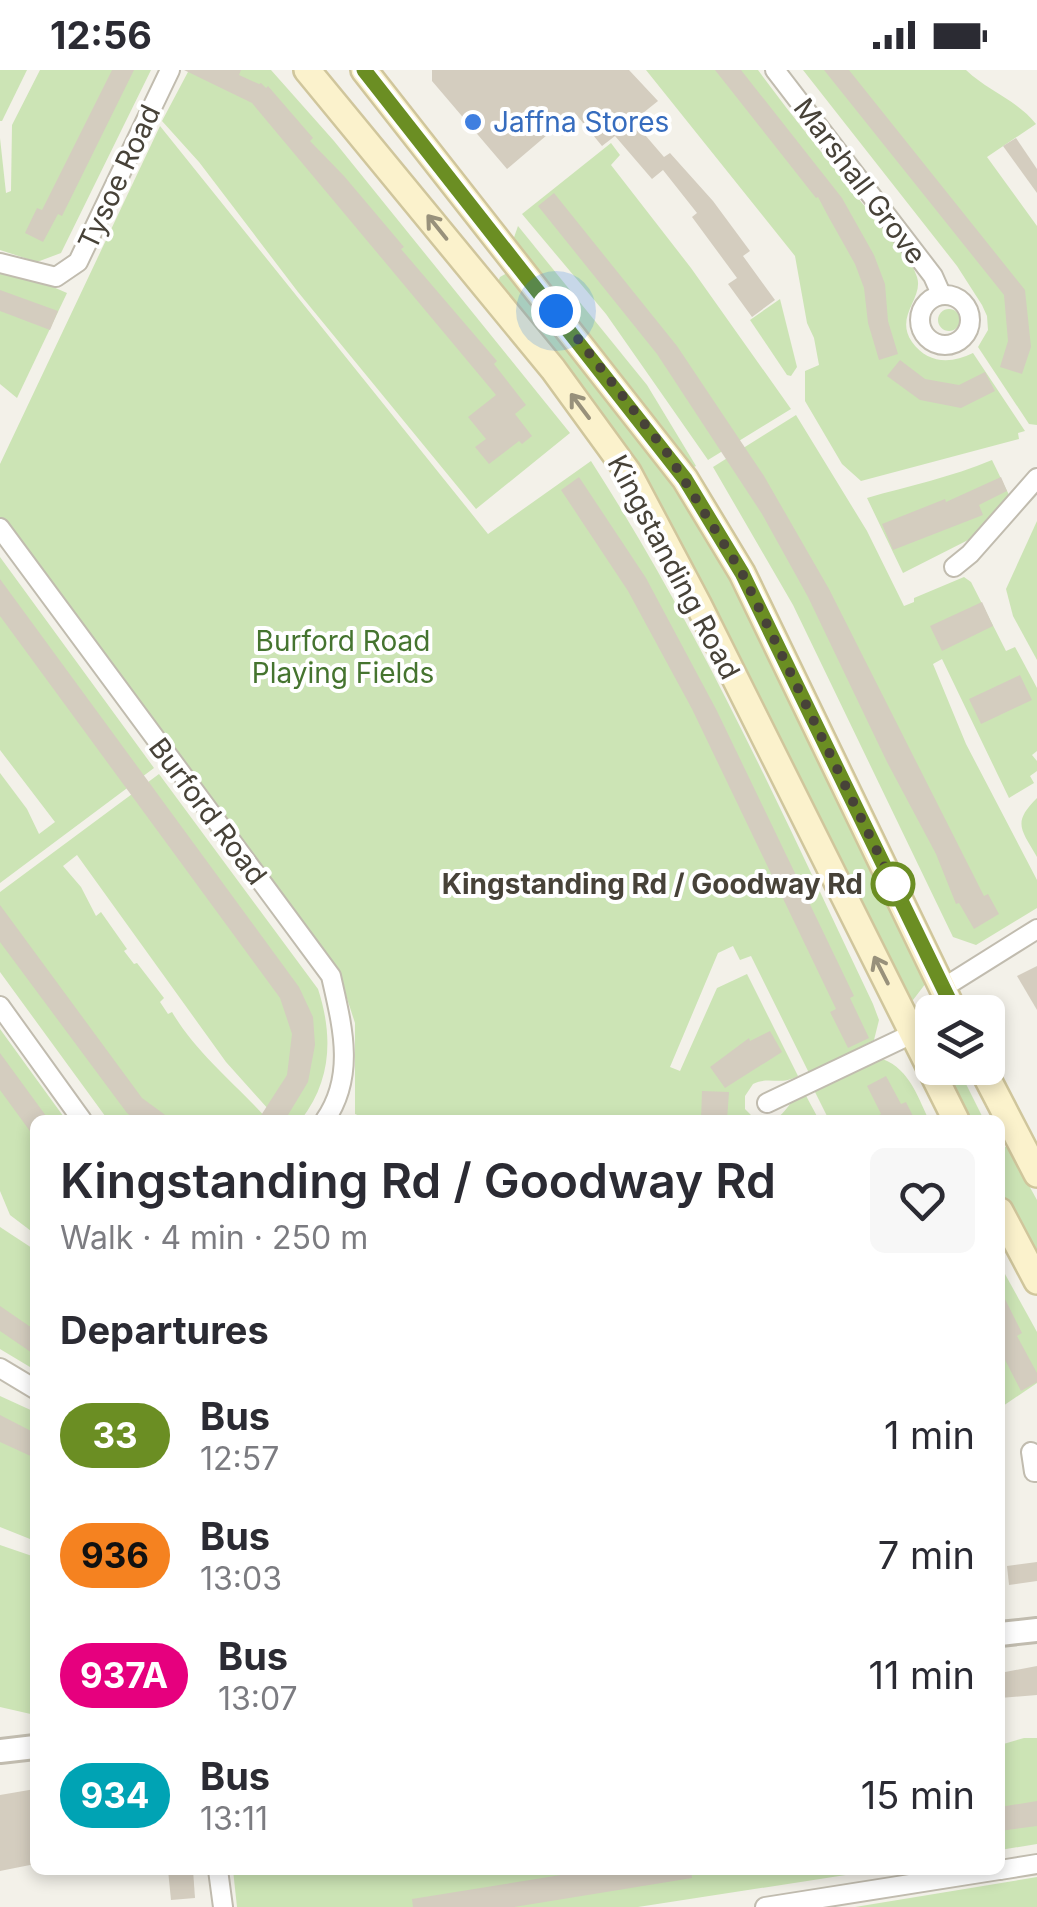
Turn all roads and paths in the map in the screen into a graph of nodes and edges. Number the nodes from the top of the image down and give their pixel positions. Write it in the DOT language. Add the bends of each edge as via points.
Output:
graph roads {
  1 [pos="170,70"];
  2 [pos="307,70"];
  3 [pos="364,70"];
  4 [pos="775,70"];
  5 [pos="330,97"];
  6 [pos="0,263"];
  7 [pos="941,294"];
  8 [pos="1037,478"];
  9 [pos="0,528"];
  10 [pos="954,567"];
  11 [pos="1037,930"];
  12 [pos="944,988"];
  13 [pos="947,995"];
  14 [pos="0,1006"];
  15 [pos="914,1033"];
  16 [pos="991,1085"];
  17 [pos="766,1103"];
  18 [pos="78,1115"];
  19 [pos="332,1115"];
  20 [pos="954,1115"];
  21 [pos="1037,1174"];
  22 [pos="1005,1220"];
  23 [pos="1037,1281"];
  24 [pos="0,1368"];
  25 [pos="30,1386"];
  26 [pos="1031,1452"];
  27 [pos="1037,1472"];
  28 [pos="1037,1630"];
  29 [pos="1005,1633"];
  30 [pos="1037,1864"];
  31 [pos="1005,1869"];
  32 [pos="219,1875"];
  33 [pos="968,1875"];
  34 [pos="223,1907"];
  35 [pos="765,1907"];
  1 -- 6 [label="street, Tysoe Road" via="78,262 56,278"];
  2 -- 5 [label="main road, Kingstanding Road"];
  3 -- 5 [label="main road"];
  3 -- 12 [label="main road, Kingstanding Road" via="685,479 742,573"];
  4 -- 7 [label="street, Marshall Grove"];
  15 -- 5 [label="main road, Kingstanding Road, one-way" via="628,472 553,369"];
  8 -- 10 [label="street"];
  9 -- 19 [label="street, Burford Road" via="331,976 345,1063"];
  11 -- 12 [label="street"];
  12 -- 13 [label="main road, Kingstanding Road"];
  14 -- 18 [label="street"];
  15 -- 17 [label="street"];
  15 -- 20 [label="main road, Kingstanding Road"];
  16 -- 21 [label="main road"];
  22 -- 23 [label="main road"];
  24 -- 25 [label="street"];
  26 -- 27 [label="street"];
  28 -- 29 [label="street"];
  30 -- 31 [label="street"];
  32 -- 34 [label="street"];
  33 -- 35 [label="street"];
}
